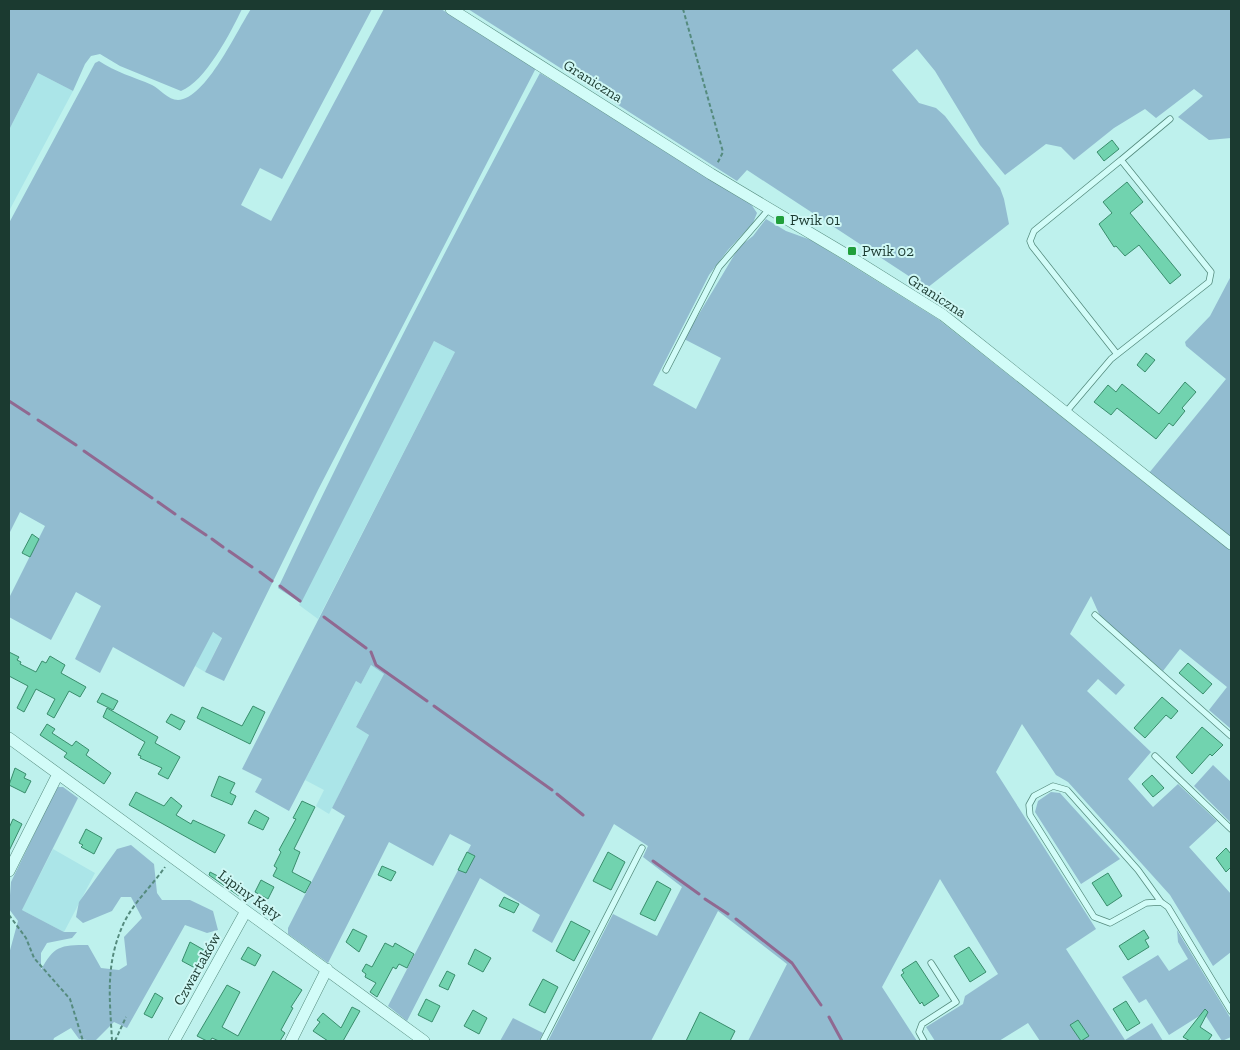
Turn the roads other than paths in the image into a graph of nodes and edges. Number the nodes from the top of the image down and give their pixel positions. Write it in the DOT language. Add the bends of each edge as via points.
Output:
graph roads {
  1 [pos="451,9"];
  2 [pos="1170,120"];
  3 [pos="1121,160"];
  4 [pos="770,208"];
  5 [pos="1117,354"];
  6 [pos="666,370"];
  7 [pos="1066,412"];
  8 [pos="1231,544"];
  9 [pos="1095,615"];
  10 [pos="1231,736"];
  11 [pos="9,738"];
  12 [pos="1155,756"];
  13 [pos="58,774"];
  14 [pos="1231,829"];
  15 [pos="642,848"];
  16 [pos="9,871"];
  17 [pos="1161,902"];
  18 [pos="246,911"];
  19 [pos="931,963"];
  20 [pos="327,969"];
  21 [pos="1231,1011"];
  22 [pos="174,1041"];
  23 [pos="291,1041"];
  24 [pos="424,1041"];
  25 [pos="543,1041"];
  26 [pos="924,1041"];
  1 -- 4 [label="street, Graniczna"];
  2 -- 3 [label="lane"];
  3 -- 5 [label="lane" via="1034,230 1030,241"];
  3 -- 5 [label="lane" via="1211,272 1211,277 1209,282"];
  4 -- 6 [label="lane" via="719,267"];
  4 -- 7 [label="street, Graniczna" via="943,315"];
  5 -- 7 [label="lane"];
  7 -- 8 [label="street, Graniczna"];
  9 -- 10 [label="lane"];
  11 -- 13 [label="street, Lipiny Kąty"];
  12 -- 14 [label="lane"];
  13 -- 16 [label="street"];
  13 -- 18 [label="street, Lipiny Kąty"];
  15 -- 25 [label="lane"];
  17 -- 17 [label="lane" via="1146,904 1110,923 1094,917 1030,815 1029,805 1034,796 1053,786 1067,790 1138,870"];
  17 -- 21 [label="lane" via="1168,907"];
  18 -- 20 [label="street, Lipiny Kąty"];
  18 -- 22 [label="street, Czwartaków"];
  19 -- 26 [label="lane" via="956,1002 922,1024 919,1032"];
  20 -- 23 [label="street"];
  20 -- 24 [label="street, Lipiny Kąty"];
}
